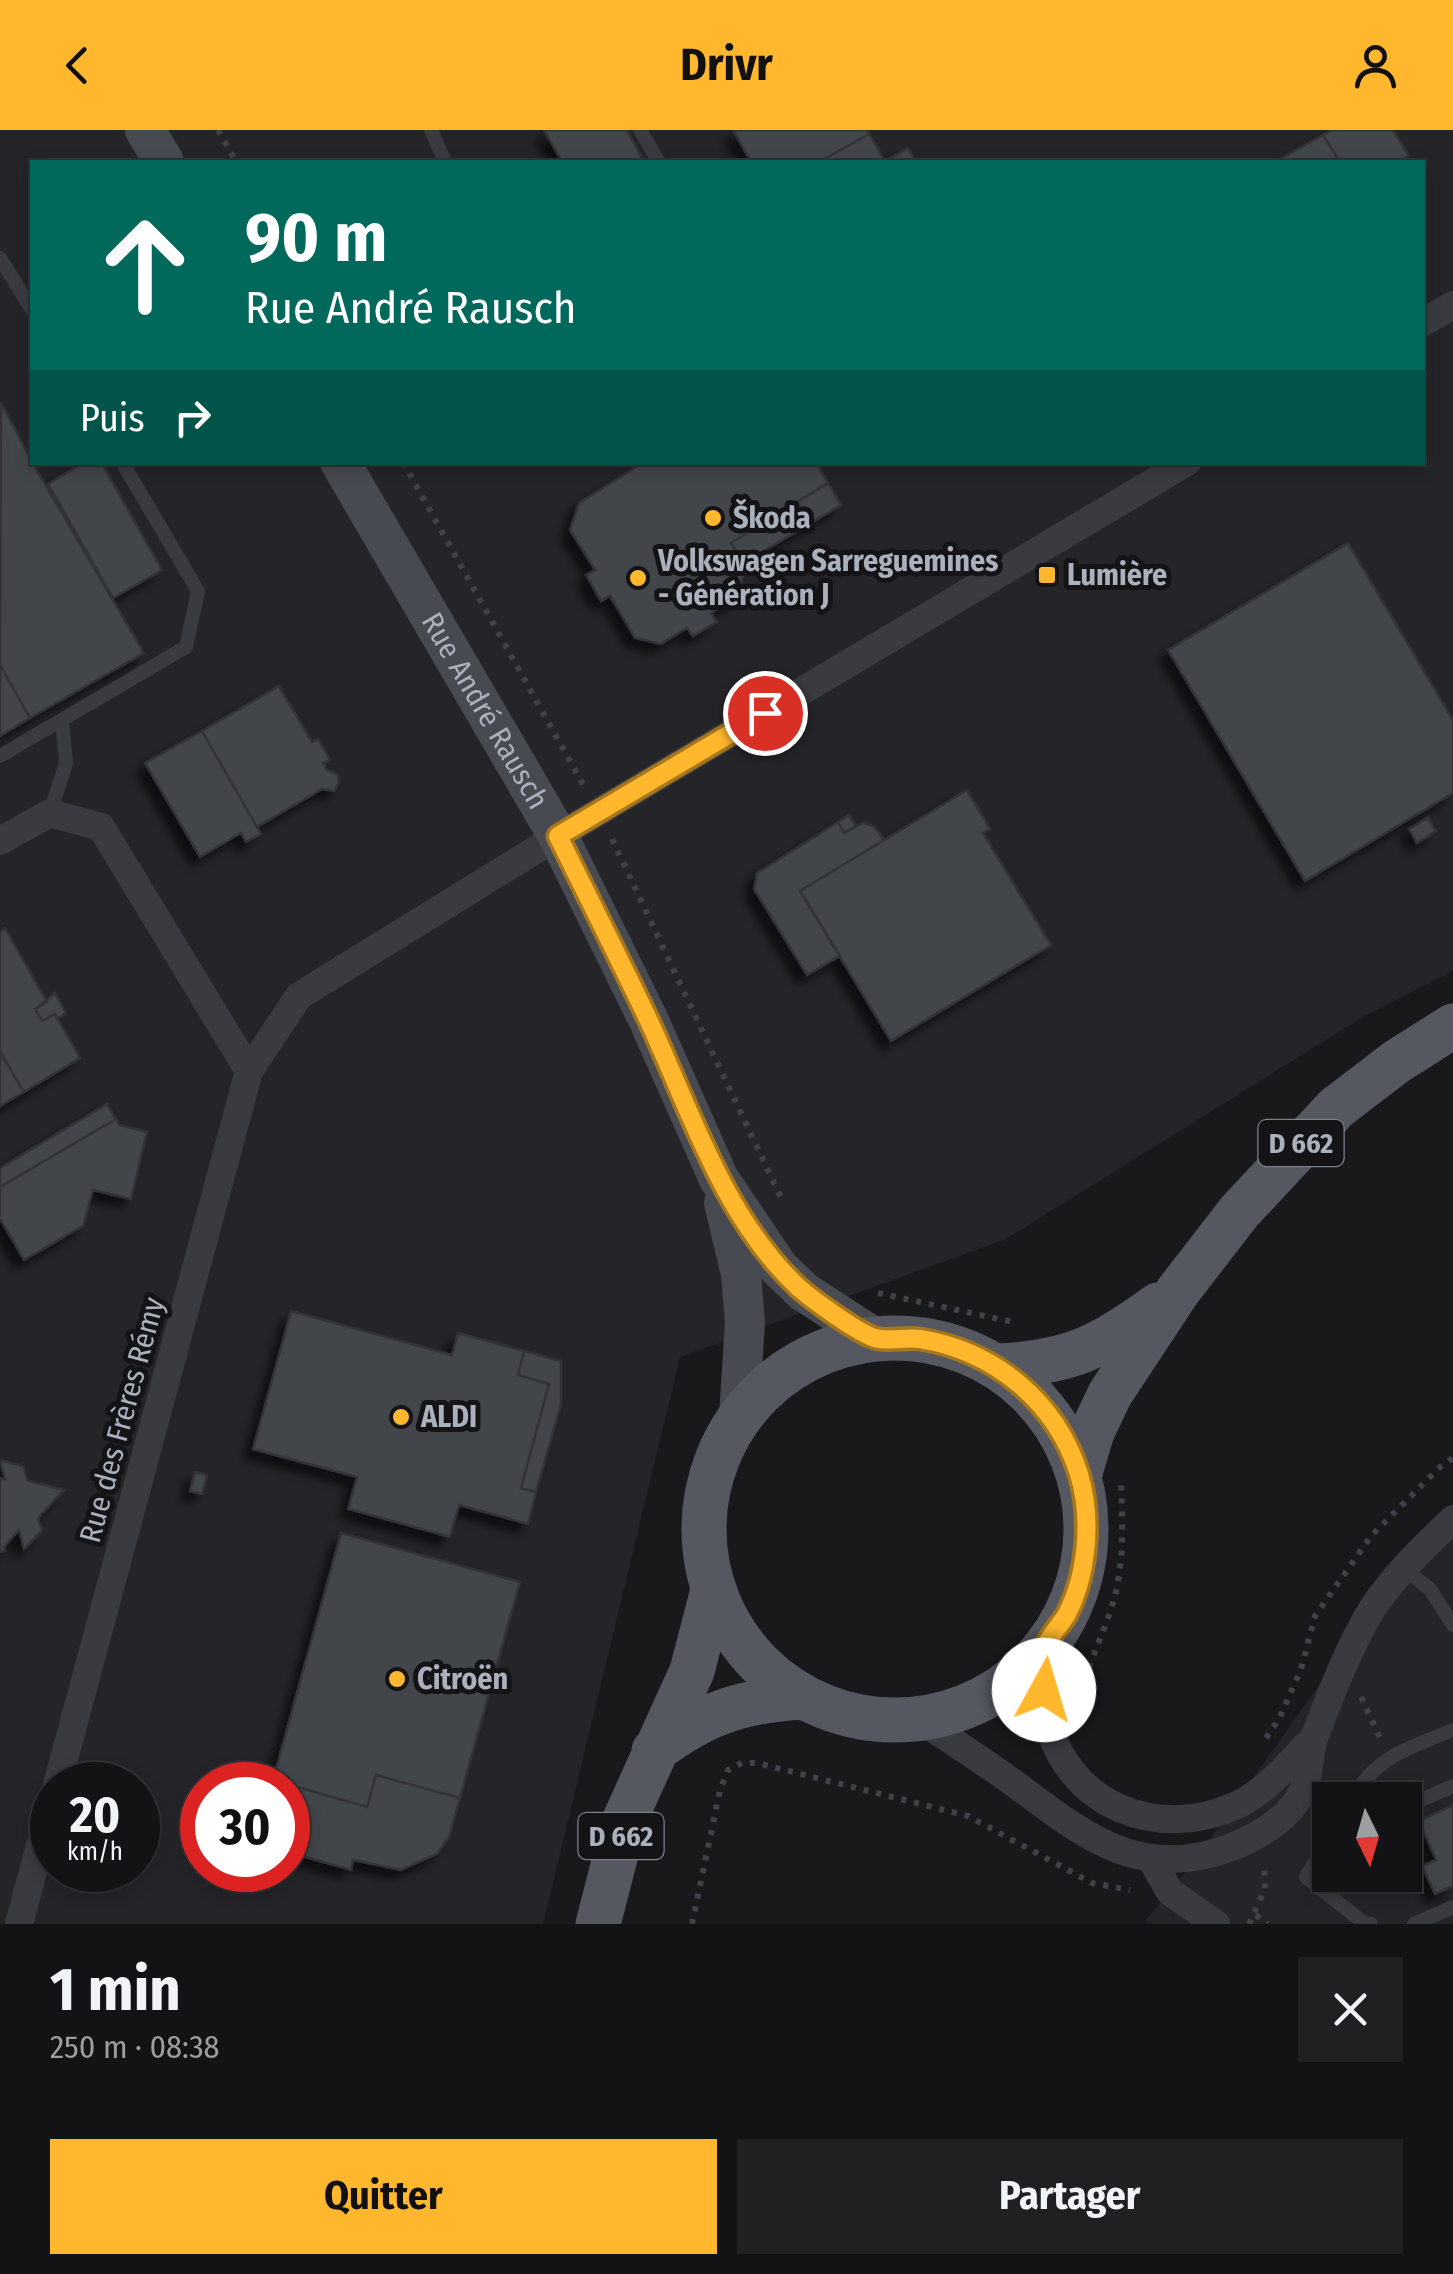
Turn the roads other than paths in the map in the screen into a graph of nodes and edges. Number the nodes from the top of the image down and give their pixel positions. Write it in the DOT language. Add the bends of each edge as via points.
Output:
graph roads {
  1 [pos="431,130"];
  2 [pos="640,130"];
  3 [pos="444,160"];
  4 [pos="658,160"];
  5 [pos="0,258"];
  6 [pos="1453,305"];
  7 [pos="30,307"];
  8 [pos="1425,321"];
  9 [pos="124,465"];
  10 [pos="342,465"];
  11 [pos="1182,465"];
  12 [pos="62,720"];
  13 [pos="0,756"];
  14 [pos="50,813"];
  15 [pos="558,836"];
  16 [pos="0,841"];
  17 [pos="1453,1026"];
  18 [pos="249,1071"];
  19 [pos="719,1180"];
  20 [pos="1178,1291"];
  21 [pos="875,1338"];
  22 [pos="996,1366"];
  23 [pos="739,1417"];
  24 [pos="1100,1472"];
  25 [pos="1453,1519"];
  26 [pos="1403,1568"];
  27 [pos="712,1590"];
  28 [pos="1453,1625"];
  29 [pos="1044,1650"];
  30 [pos="802,1696"];
  31 [pos="919,1719"];
  32 [pos="1453,1730"];
  33 [pos="1313,1739"];
  34 [pos="654,1751"];
  35 [pos="63,1762"];
  36 [pos="1362,1782"];
  37 [pos="1453,1786"];
  38 [pos="1422,1800"];
  39 [pos="1152,1858"];
  40 [pos="30,1883"];
  41 [pos="1326,1892"];
  42 [pos="1453,1907"];
  43 [pos="1367,1923"];
  44 [pos="19,1924"];
  45 [pos="598,1924"];
  46 [pos="1216,1924"];
  47 [pos="1414,1924"];
  1 -- 3 [label="lane"];
  2 -- 4 [label="lane"];
  5 -- 7 [label="lane"];
  6 -- 8 [label="street"];
  9 -- 12 [label="lane" via="198,591 186,647"];
  10 -- 15 [label="street, Rue André Rausch"];
  11 -- 15 [label="street, Rue des Frères Rémy"];
  12 -- 13 [label="lane"];
  12 -- 14 [label="lane" via="66,762"];
  14 -- 16 [label="street"];
  14 -- 18 [label="street" via="101,827"];
  15 -- 18 [label="street, Rue des Frères Rémy" via="298,996"];
  15 -- 19 [label="street, Rue André Rausch"];
  17 -- 20 [label="main road, D 662" via="1336,1108 1239,1212"];
  18 -- 35 [label="street, Rue des Frères Rémy"];
  19 -- 21 [label="street, Rue André Rausch" via="779,1268"];
  19 -- 23 [label="street, Rue André Rausch" via="741,1274"];
  20 -- 22 [label="main road, D 662" via="1112,1339 1074,1356"];
  20 -- 24 [label="main road, D 662" via="1092,1432"];
  21 -- 22 [label="main road" via="958,1348"];
  21 -- 23 [label="main road" via="798,1363"];
  22 -- 24 [label="main road" via="1024,1387 1066,1443"];
  23 -- 27 [label="main road" via="714,1466 703,1518"];
  24 -- 29 [label="main road" via="1083,1567 1068,1611"];
  25 -- 26 [label="street"];
  26 -- 28 [label="lane" via="1430,1590"];
  26 -- 33 [label="street" via="1373,1609"];
  27 -- 30 [label="main road" via="747,1652"];
  27 -- 34 [label="main road, D 662" via="692,1670"];
  29 -- 31 [label="main road" via="1008,1683 966,1707"];
  29 -- 33 [label="street" via="1048,1721 1058,1746 1094,1794 1124,1812 1160,1820 1203,1818 1238,1805"];
  30 -- 31 [label="main road" via="878,1720"];
  30 -- 34 [label="main road" via="726,1709"];
  31 -- 39 [label="street" via="1060,1820 1117,1850"];
  32 -- 36 [label="lane" via="1390,1757"];
  33 -- 39 [label="street" via="1303,1791 1256,1838 1204,1857"];
  34 -- 45 [label="main road, D 662" via="625,1819"];
  37 -- 38 [label="lane"];
  39 -- 46 [label="street" via="1170,1892"];
  40 -- 44 [label="street"];
  41 -- 43 [label="lane"];
  42 -- 47 [label="lane"];
}
